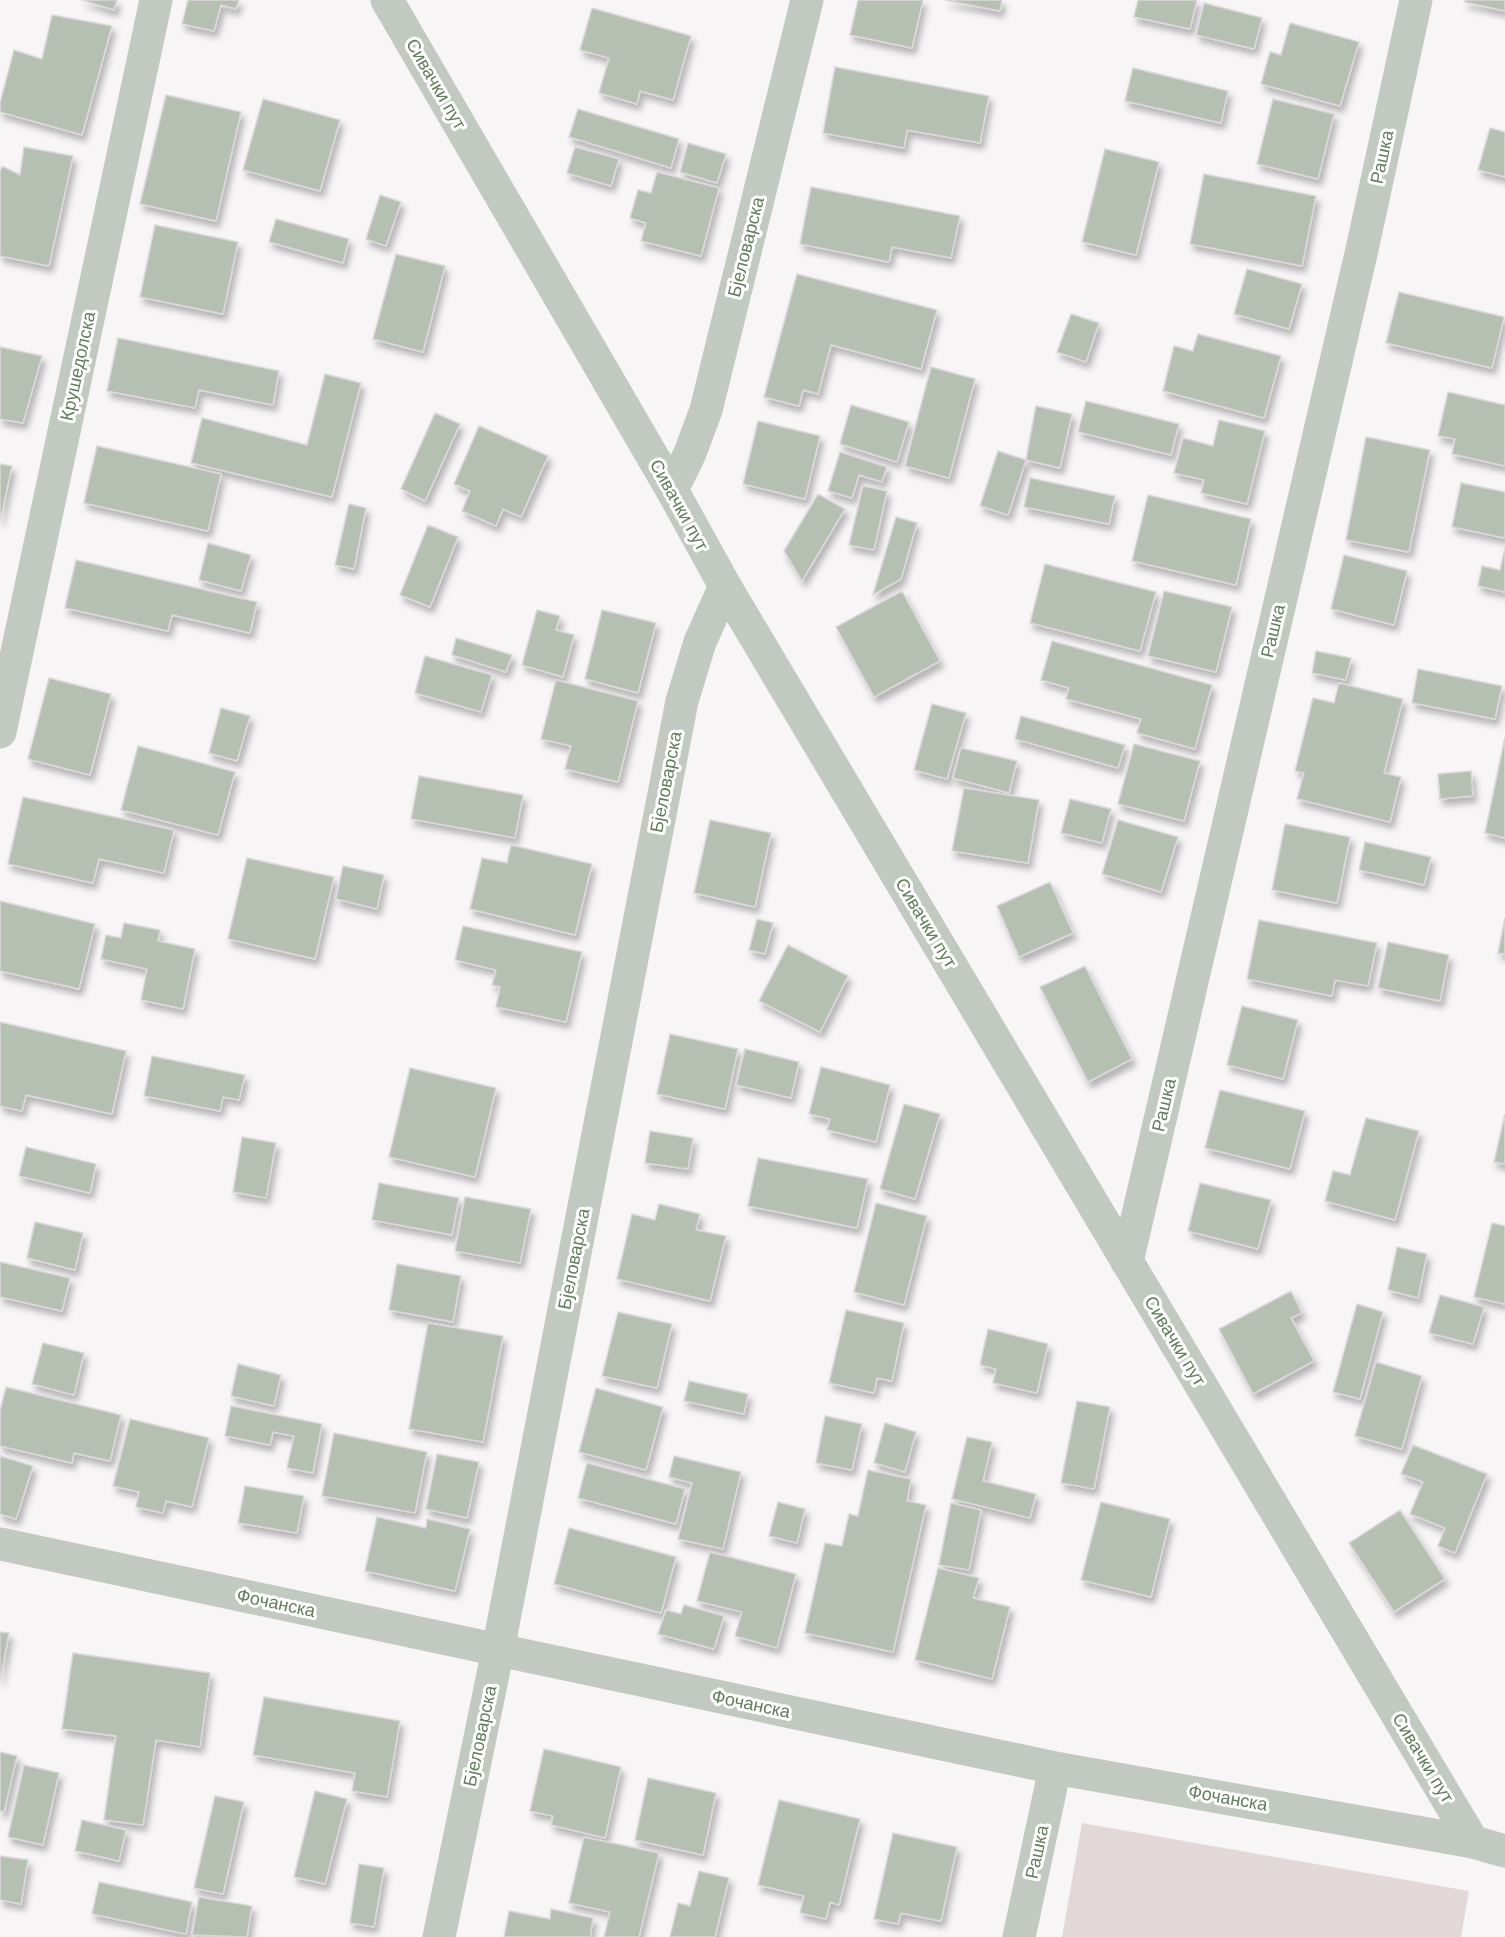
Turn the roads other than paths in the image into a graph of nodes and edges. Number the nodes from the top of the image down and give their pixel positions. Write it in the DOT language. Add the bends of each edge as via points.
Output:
graph roads {
  1 [pos="156,0"];
  2 [pos="387,0"];
  3 [pos="807,0"];
  4 [pos="1416,0"];
  5 [pos="672,490"];
  6 [pos="725,586"];
  7 [pos="0,732"];
  8 [pos="1127,1262"];
  9 [pos="0,1544"];
  10 [pos="498,1650"];
  11 [pos="1055,1768"];
  12 [pos="1473,1842"];
  13 [pos="1505,1851"];
  14 [pos="439,1937"];
  15 [pos="1019,1937"];
  1 -- 7 [label="street, Крушедолска"];
  2 -- 5 [label="street, Сивачки пут"];
  3 -- 5 [label="street, Бјеловарска" via="706,410"];
  4 -- 8 [label="street, Рашка" via="1363,245"];
  5 -- 6 [label="street, Сивачки пут"];
  6 -- 8 [label="street, Сивачки пут"];
  6 -- 10 [label="street, Бјеловарска" via="700,642 682,701"];
  8 -- 12 [label="street, Сивачки пут"];
  9 -- 10 [label="street, Фочанска"];
  10 -- 11 [label="street, Фочанска"];
  10 -- 14 [label="street, Бјеловарска"];
  11 -- 12 [label="street, Фочанска"];
  11 -- 15 [label="street, Рашка"];
  12 -- 13 [label="street, Фочанска"];
}
